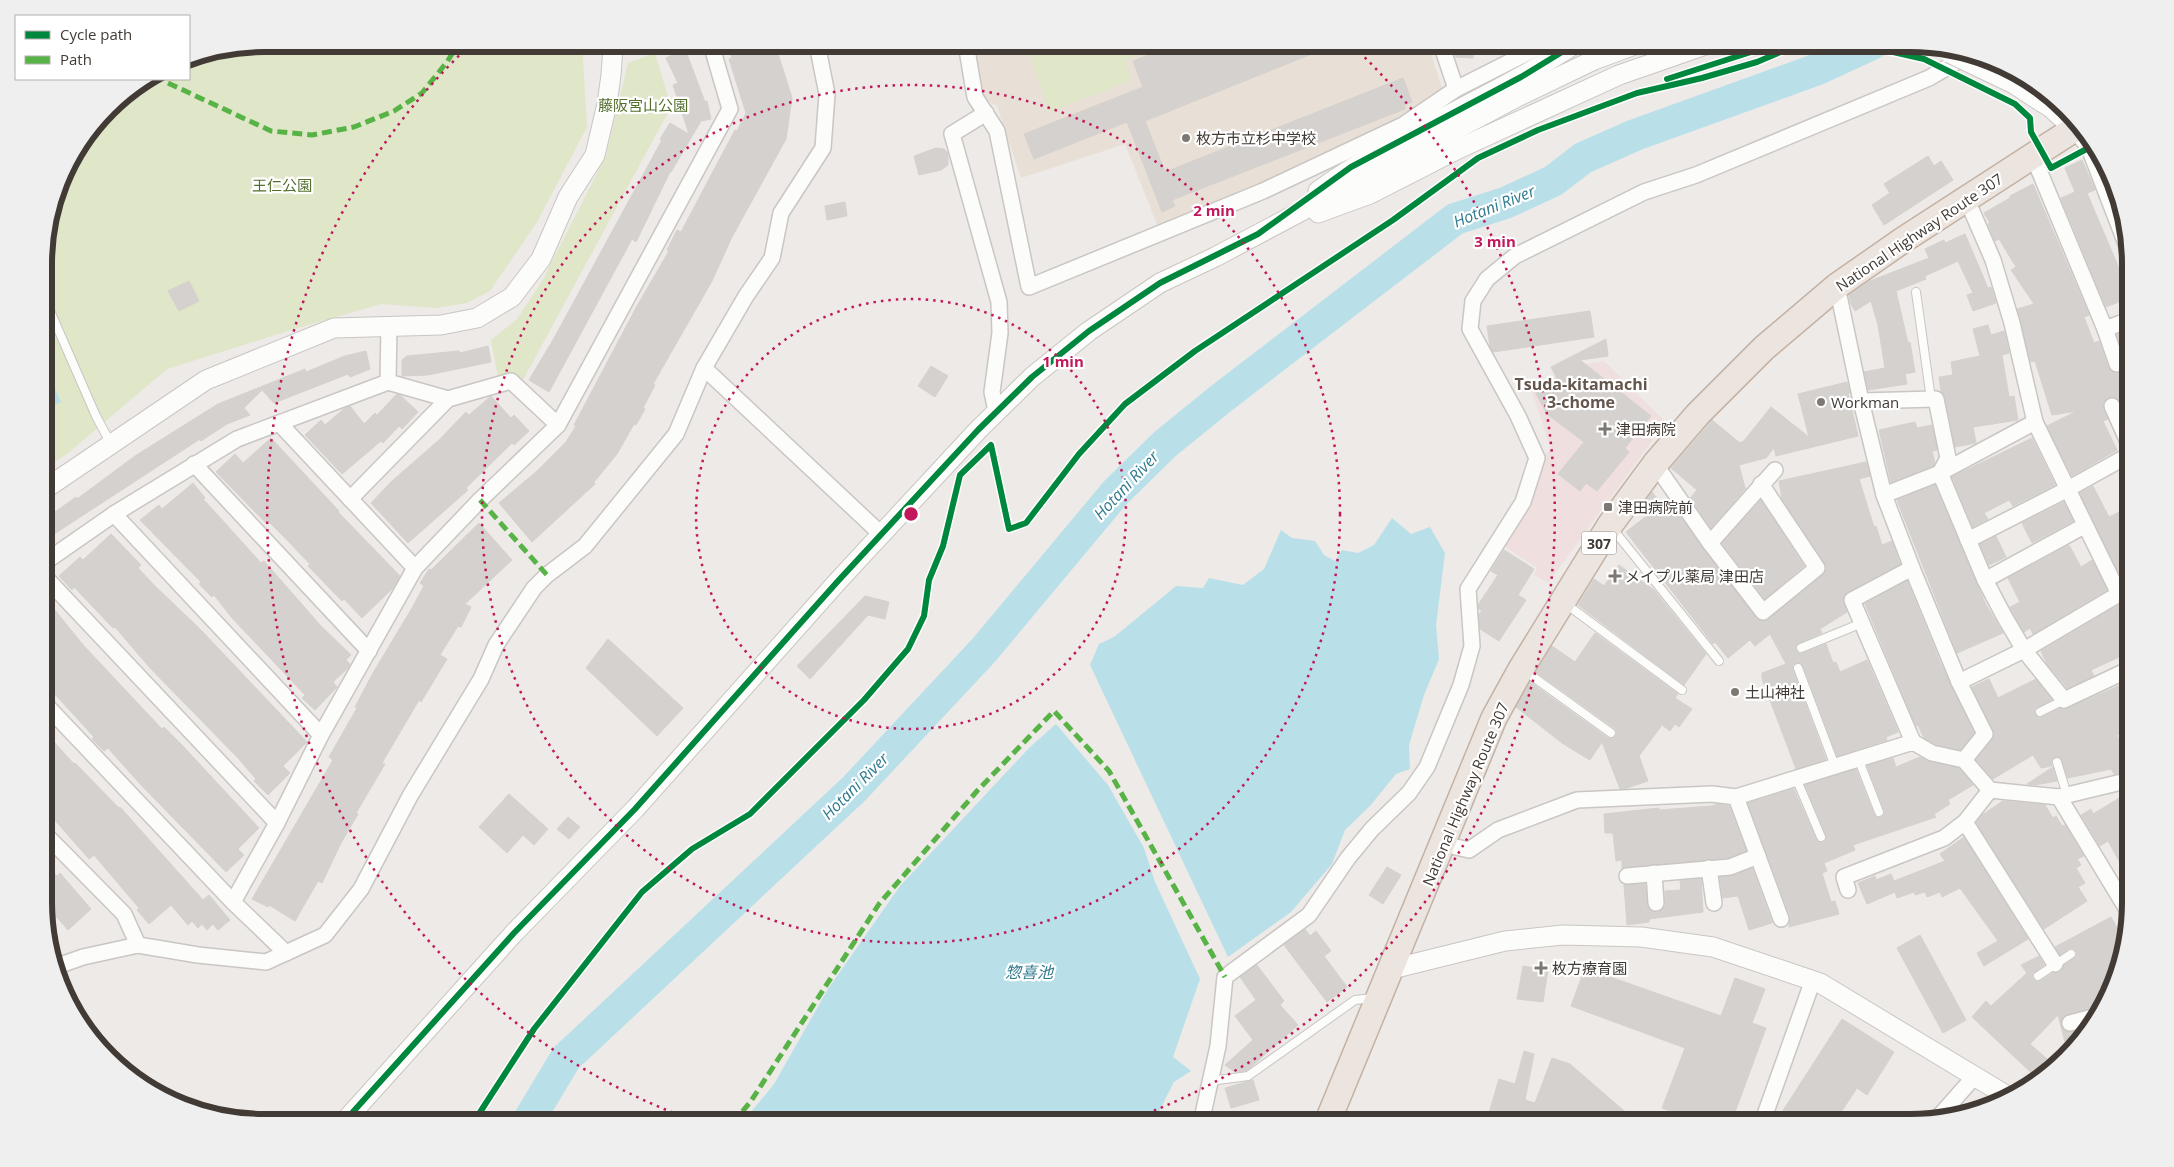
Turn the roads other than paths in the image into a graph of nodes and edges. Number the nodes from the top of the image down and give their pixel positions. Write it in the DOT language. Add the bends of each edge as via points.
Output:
graph roads {
  1 [pos="614,52"];
  2 [pos="713,52"];
  3 [pos="819,52"];
  4 [pos="967,52"];
  5 [pos="1444,52"];
  6 [pos="1529,52"];
  7 [pos="1562,52"];
  8 [pos="1616,52"];
  9 [pos="1684,52"];
  10 [pos="1961,59"];
  11 [pos="1963,60"];
  12 [pos="1456,89"];
  13 [pos="2056,112"];
  14 [pos="986,114"];
  15 [pos="2073,130"];
  16 [pos="2033,156"];
  17 [pos="2094,160"];
  18 [pos="1967,200"];
  19 [pos="2116,217"];
  20 [pos="1258,234"];
  21 [pos="1837,286"];
  22 [pos="1916,292"];
  23 [pos="52,315"];
  24 [pos="2122,323"];
  25 [pos="388,326"];
  26 [pos="2105,329"];
  27 [pos="2117,364"];
  28 [pos="704,368"];
  29 [pos="388,382"];
  30 [pos="448,398"];
  31 [pos="1931,399"];
  32 [pos="1861,401"];
  33 [pos="2112,406"];
  34 [pos="996,411"];
  35 [pos="2035,422"];
  36 [pos="280,424"];
  37 [pos="558,425"];
  38 [pos="2122,428"];
  39 [pos="111,444"];
  40 [pos="2122,459"];
  41 [pos="194,464"];
  42 [pos="1655,464"];
  43 [pos="1775,470"];
  44 [pos="1940,473"];
  45 [pos="52,484"];
  46 [pos="1761,484"];
  47 [pos="2066,490"];
  48 [pos="1884,495"];
  49 [pos="350,500"];
  50 [pos="114,514"];
  51 [pos="1610,525"];
  52 [pos="2084,526"];
  53 [pos="881,534"];
  54 [pos="1968,540"];
  55 [pos="1710,542"];
  56 [pos="52,557"];
  57 [pos="415,568"];
  58 [pos="1912,568"];
  59 [pos="1985,580"];
  60 [pos="52,584"];
  61 [pos="1562,601"];
  62 [pos="1862,623"];
  63 [pos="1801,648"];
  64 [pos="2024,650"];
  65 [pos="369,651"];
  66 [pos="1719,661"];
  67 [pos="1798,668"];
  68 [pos="1521,669"];
  69 [pos="2122,674"];
  70 [pos="1959,682"];
  71 [pos="1682,690"];
  72 [pos="2064,700"];
  73 [pos="52,711"];
  74 [pos="2040,712"];
  75 [pos="1611,733"];
  76 [pos="322,735"];
  77 [pos="1913,742"];
  78 [pos="1858,758"];
  79 [pos="1964,760"];
  80 [pos="2057,762"];
  81 [pos="1835,766"];
  82 [pos="1796,778"];
  83 [pos="2122,782"];
  84 [pos="1990,790"];
  85 [pos="2063,796"];
  86 [pos="1736,797"];
  87 [pos="1879,812"];
  88 [pos="1965,822"];
  89 [pos="277,823"];
  90 [pos="1821,837"];
  91 [pos="52,840"];
  92 [pos="1443,844"];
  93 [pos="1758,856"];
  94 [pos="1709,868"];
  95 [pos="1654,873"];
  96 [pos="1627,876"];
  97 [pos="1848,890"];
  98 [pos="2122,900"];
  99 [pos="232,902"];
  100 [pos="1656,903"];
  101 [pos="1714,903"];
  102 [pos="1781,919"];
  103 [pos="138,945"];
  104 [pos="286,953"];
  105 [pos="2071,954"];
  106 [pos="62,964"];
  107 [pos="2054,964"];
  108 [pos="1392,969"];
  109 [pos="2038,976"];
  110 [pos="1813,980"];
  111 [pos="1379,997"];
  112 [pos="2087,1019"];
  113 [pos="2070,1023"];
  114 [pos="1974,1077"];
  115 [pos="1210,1081"];
  116 [pos="2002,1094"];
  117 [pos="1943,1112"];
  118 [pos="350,1115"];
  119 [pos="1203,1115"];
  120 [pos="1329,1115"];
  121 [pos="1765,1115"];
  1 -- 25 [label="street" via="595,155 568,197 541,259 512,297 476,318 441,325"];
  2 -- 37 [label="street" via="730,109"];
  3 -- 28 [label="street" via="827,94 823,148 781,213 772,258"];
  4 -- 14 [label="street" via="975,97"];
  5 -- 12 [label="street"];
  6 -- 12 [label="street"];
  7 -- 20 [label="street" via="1528,74 1351,167"];
  8 -- 20 [label="street" via="1519,96"];
  9 -- 20 [label="street" via="1619,74 1370,194"];
  10 -- 115 [label="street" via="1929,78 1696,175 1644,192 1515,256 1487,280 1473,301 1470,329 1537,458 1523,502 1468,589 1472,646 1461,685 1427,767 1410,793 1372,829 1308,915 1224,978 1218,1046"];
  11 -- 13 [label="street, bridge" via="2014,84"];
  12 -- 14 [label="street" via="1403,125 1263,192 1029,287 997,131"];
  14 -- 34 [label="street" via="952,134 999,302 1000,333 992,392"];
  15 -- 16 [label="highway, National Highway Route 307 / 307"];
  16 -- 18 [label="highway, National Highway Route 307 / 307"];
  16 -- 26 [label="street"];
  17 -- 19 [label="street"];
  18 -- 21 [label="highway, National Highway Route 307 / 307"];
  18 -- 35 [label="street" via="1993,260 2012,323"];
  20 -- 34 [label="street" via="1160,283 1120,309 1032,377"];
  21 -- 32 [label="street"];
  21 -- 42 [label="highway, National Highway Route 307 / 307" via="1764,348 1698,414"];
  22 -- 31 [label="lane"];
  23 -- 39 [label="lane"];
  24 -- 26 [label="street"];
  25 -- 29 [label="street"];
  25 -- 39 [label="street" via="334,328 206,380"];
  26 -- 27 [label="street"];
  28 -- 53 [label="street"];
  28 -- 104 [label="street" via="676,434 585,546 534,588 496,645 481,680 410,796 361,889 325,935"];
  29 -- 30 [label="street"];
  29 -- 36 [label="street"];
  30 -- 37 [label="street" via="511,381"];
  30 -- 49 [label="street"];
  31 -- 32 [label="street"];
  31 -- 44 [label="street" via="1936,399 1948,458"];
  32 -- 48 [label="street"];
  33 -- 38 [label="street"];
  34 -- 53 [label="street"];
  35 -- 44 [label="street"];
  35 -- 47 [label="street"];
  36 -- 41 [label="street" via="237,439"];
  36 -- 49 [label="street"];
  37 -- 57 [label="street"];
  39 -- 45 [label="street"];
  40 -- 47 [label="street"];
  41 -- 50 [label="street"];
  41 -- 65 [label="street"];
  42 -- 51 [label="highway, National Highway Route 307 / 307"];
  42 -- 55 [label="street"];
  43 -- 46 [label="street"];
  44 -- 48 [label="street"];
  44 -- 54 [label="street"];
  46 -- 55 [label="street"];
  46 -- 55 [label="street" via="1817,568 1763,612"];
  47 -- 52 [label="street"];
  47 -- 54 [label="street"];
  48 -- 58 [label="street"];
  49 -- 57 [label="street"];
  50 -- 56 [label="street"];
  50 -- 76 [label="street"];
  51 -- 61 [label="highway, National Highway Route 307 / 307"];
  51 -- 66 [label="lane"];
  52 -- 59 [label="street"];
  52 -- 64 [label="street" via="2119,594"];
  53 -- 118 [label="street" via="635,808 514,933"];
  54 -- 59 [label="street"];
  57 -- 65 [label="street"];
  58 -- 62 [label="street" via="1852,600"];
  58 -- 70 [label="street"];
  59 -- 64 [label="street"];
  60 -- 89 [label="street"];
  61 -- 68 [label="highway, National Highway Route 307 / 307"];
  61 -- 71 [label="lane"];
  62 -- 63 [label="lane"];
  62 -- 77 [label="street"];
  64 -- 70 [label="street"];
  64 -- 72 [label="street"];
  65 -- 76 [label="street"];
  67 -- 81 [label="lane"];
  68 -- 75 [label="lane"];
  68 -- 92 [label="highway, National Highway Route 307 / 307" via="1494,718"];
  69 -- 72 [label="street"];
  70 -- 79 [label="street" via="1985,734"];
  72 -- 74 [label="lane"];
  73 -- 99 [label="street"];
  76 -- 89 [label="street"];
  77 -- 78 [label="street"];
  77 -- 79 [label="street" via="1932,753"];
  78 -- 81 [label="street"];
  78 -- 87 [label="lane"];
  79 -- 84 [label="street"];
  80 -- 85 [label="lane"];
  81 -- 82 [label="street"];
  82 -- 86 [label="street"];
  82 -- 90 [label="lane"];
  83 -- 85 [label="street"];
  84 -- 85 [label="street"];
  84 -- 88 [label="street"];
  85 -- 98 [label="street"];
  86 -- 92 [label="street" via="1712,794 1578,800 1498,830 1469,850"];
  86 -- 93 [label="street"];
  88 -- 97 [label="street" via="1944,838 1844,877"];
  88 -- 107 [label="street"];
  89 -- 99 [label="street"];
  91 -- 103 [label="street" via="124,914"];
  92 -- 108 [label="highway, National Highway Route 307 / 307"];
  93 -- 94 [label="street" via="1730,867"];
  93 -- 102 [label="street"];
  94 -- 95 [label="street"];
  94 -- 101 [label="street"];
  95 -- 96 [label="street"];
  95 -- 100 [label="street"];
  99 -- 104 [label="street"];
  103 -- 104 [label="street" via="266,962"];
  103 -- 106 [label="street"];
  105 -- 107 [label="lane"];
  107 -- 109 [label="lane"];
  108 -- 110 [label="street" via="1504,941 1563,935 1641,937 1713,947"];
  108 -- 111 [label="highway, National Highway Route 307 / 307"];
  110 -- 114 [label="street"];
  110 -- 121 [label="street"];
  111 -- 115 [label="lane" via="1355,1000 1248,1076"];
  111 -- 120 [label="highway, National Highway Route 307 / 307"];
  112 -- 113 [label="street"];
  114 -- 116 [label="street"];
  114 -- 117 [label="street"];
  115 -- 119 [label="street"];
}
